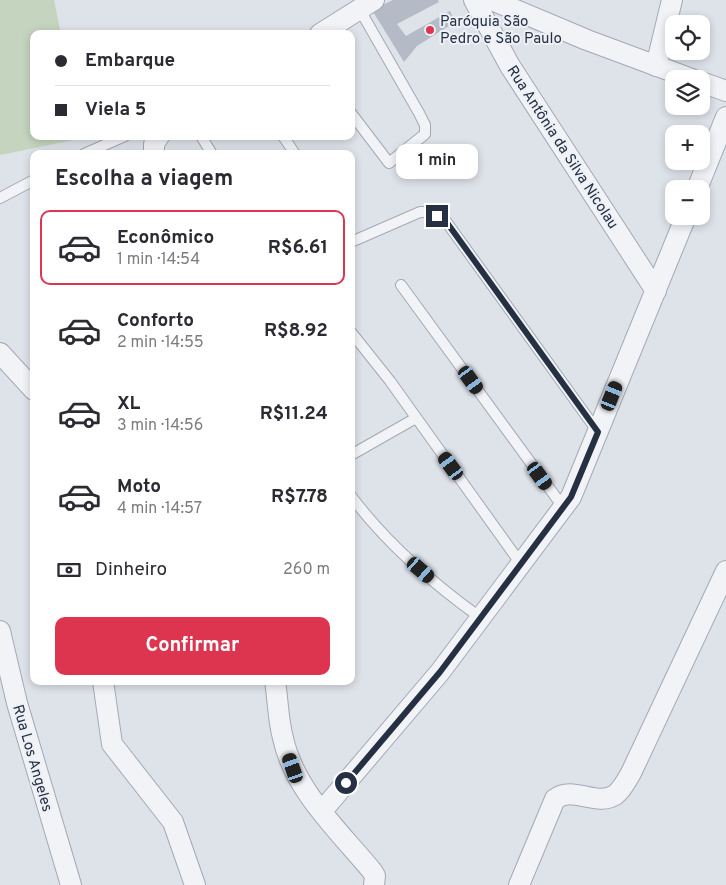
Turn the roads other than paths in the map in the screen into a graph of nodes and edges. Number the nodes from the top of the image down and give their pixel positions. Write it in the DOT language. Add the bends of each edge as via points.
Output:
graph roads {
  1 [pos="474,0"];
  2 [pos="492,0"];
  3 [pos="672,0"];
  4 [pos="369,3"];
  5 [pos="326,30"];
  6 [pos="656,66"];
  7 [pos="667,70"];
  8 [pos="710,85"];
  9 [pos="726,91"];
  10 [pos="726,117"];
  11 [pos="355,118"];
  12 [pos="116,140"];
  13 [pos="93,150"];
  14 [pos="701,180"];
  15 [pos="30,182"];
  16 [pos="0,198"];
  17 [pos="682,225"];
  18 [pos="355,240"];
  19 [pos="402,285"];
  20 [pos="656,291"];
  21 [pos="355,337"];
  22 [pos="0,350"];
  23 [pos="30,385"];
  24 [pos="416,418"];
  25 [pos="598,432"];
  26 [pos="355,454"];
  27 [pos="355,501"];
  28 [pos="563,507"];
  29 [pos="521,564"];
  30 [pos="726,571"];
  31 [pos="481,618"];
  32 [pos="0,630"];
  33 [pos="104,685"];
  34 [pos="276,685"];
  35 [pos="8,705"];
  36 [pos="322,811"];
  37 [pos="71,885"];
  38 [pos="195,885"];
  39 [pos="374,885"];
  40 [pos="520,885"];
  1 -- 20 [label="street, Rua Antônia da Silva Nicolau" via="510,66"];
  2 -- 6 [label="street"];
  3 -- 6 [label="street"];
  4 -- 5 [label="street"];
  4 -- 11 [label="lane" via="425,125 425,134 389,163"];
  6 -- 7 [label="street"];
  8 -- 9 [label="street"];
  10 -- 14 [label="street"];
  12 -- 13 [label="lane"];
  15 -- 16 [label="lane"];
  17 -- 20 [label="street"];
  18 -- 25 [label="lane" via="420,212 430,212 445,220"];
  19 -- 28 [label="lane"];
  20 -- 25 [label="street"];
  21 -- 24 [label="lane"];
  22 -- 23 [label="street"];
  24 -- 26 [label="lane"];
  24 -- 29 [label="lane"];
  25 -- 28 [label="street" via="571,497"];
  27 -- 31 [label="lane" via="394,547 447,594"];
  28 -- 29 [label="street"];
  29 -- 31 [label="street"];
  30 -- 40 [label="street" via="631,773 610,797 565,793 555,798"];
  31 -- 36 [label="street" via="440,672"];
  32 -- 35 [label="street, Rua Los Angeles"];
  33 -- 38 [label="street" via="112,744 173,822"];
  34 -- 36 [label="street" via="283,739 293,768"];
  35 -- 37 [label="street, Rua Los Angeles"];
  36 -- 39 [label="street" via="372,871"];
}
